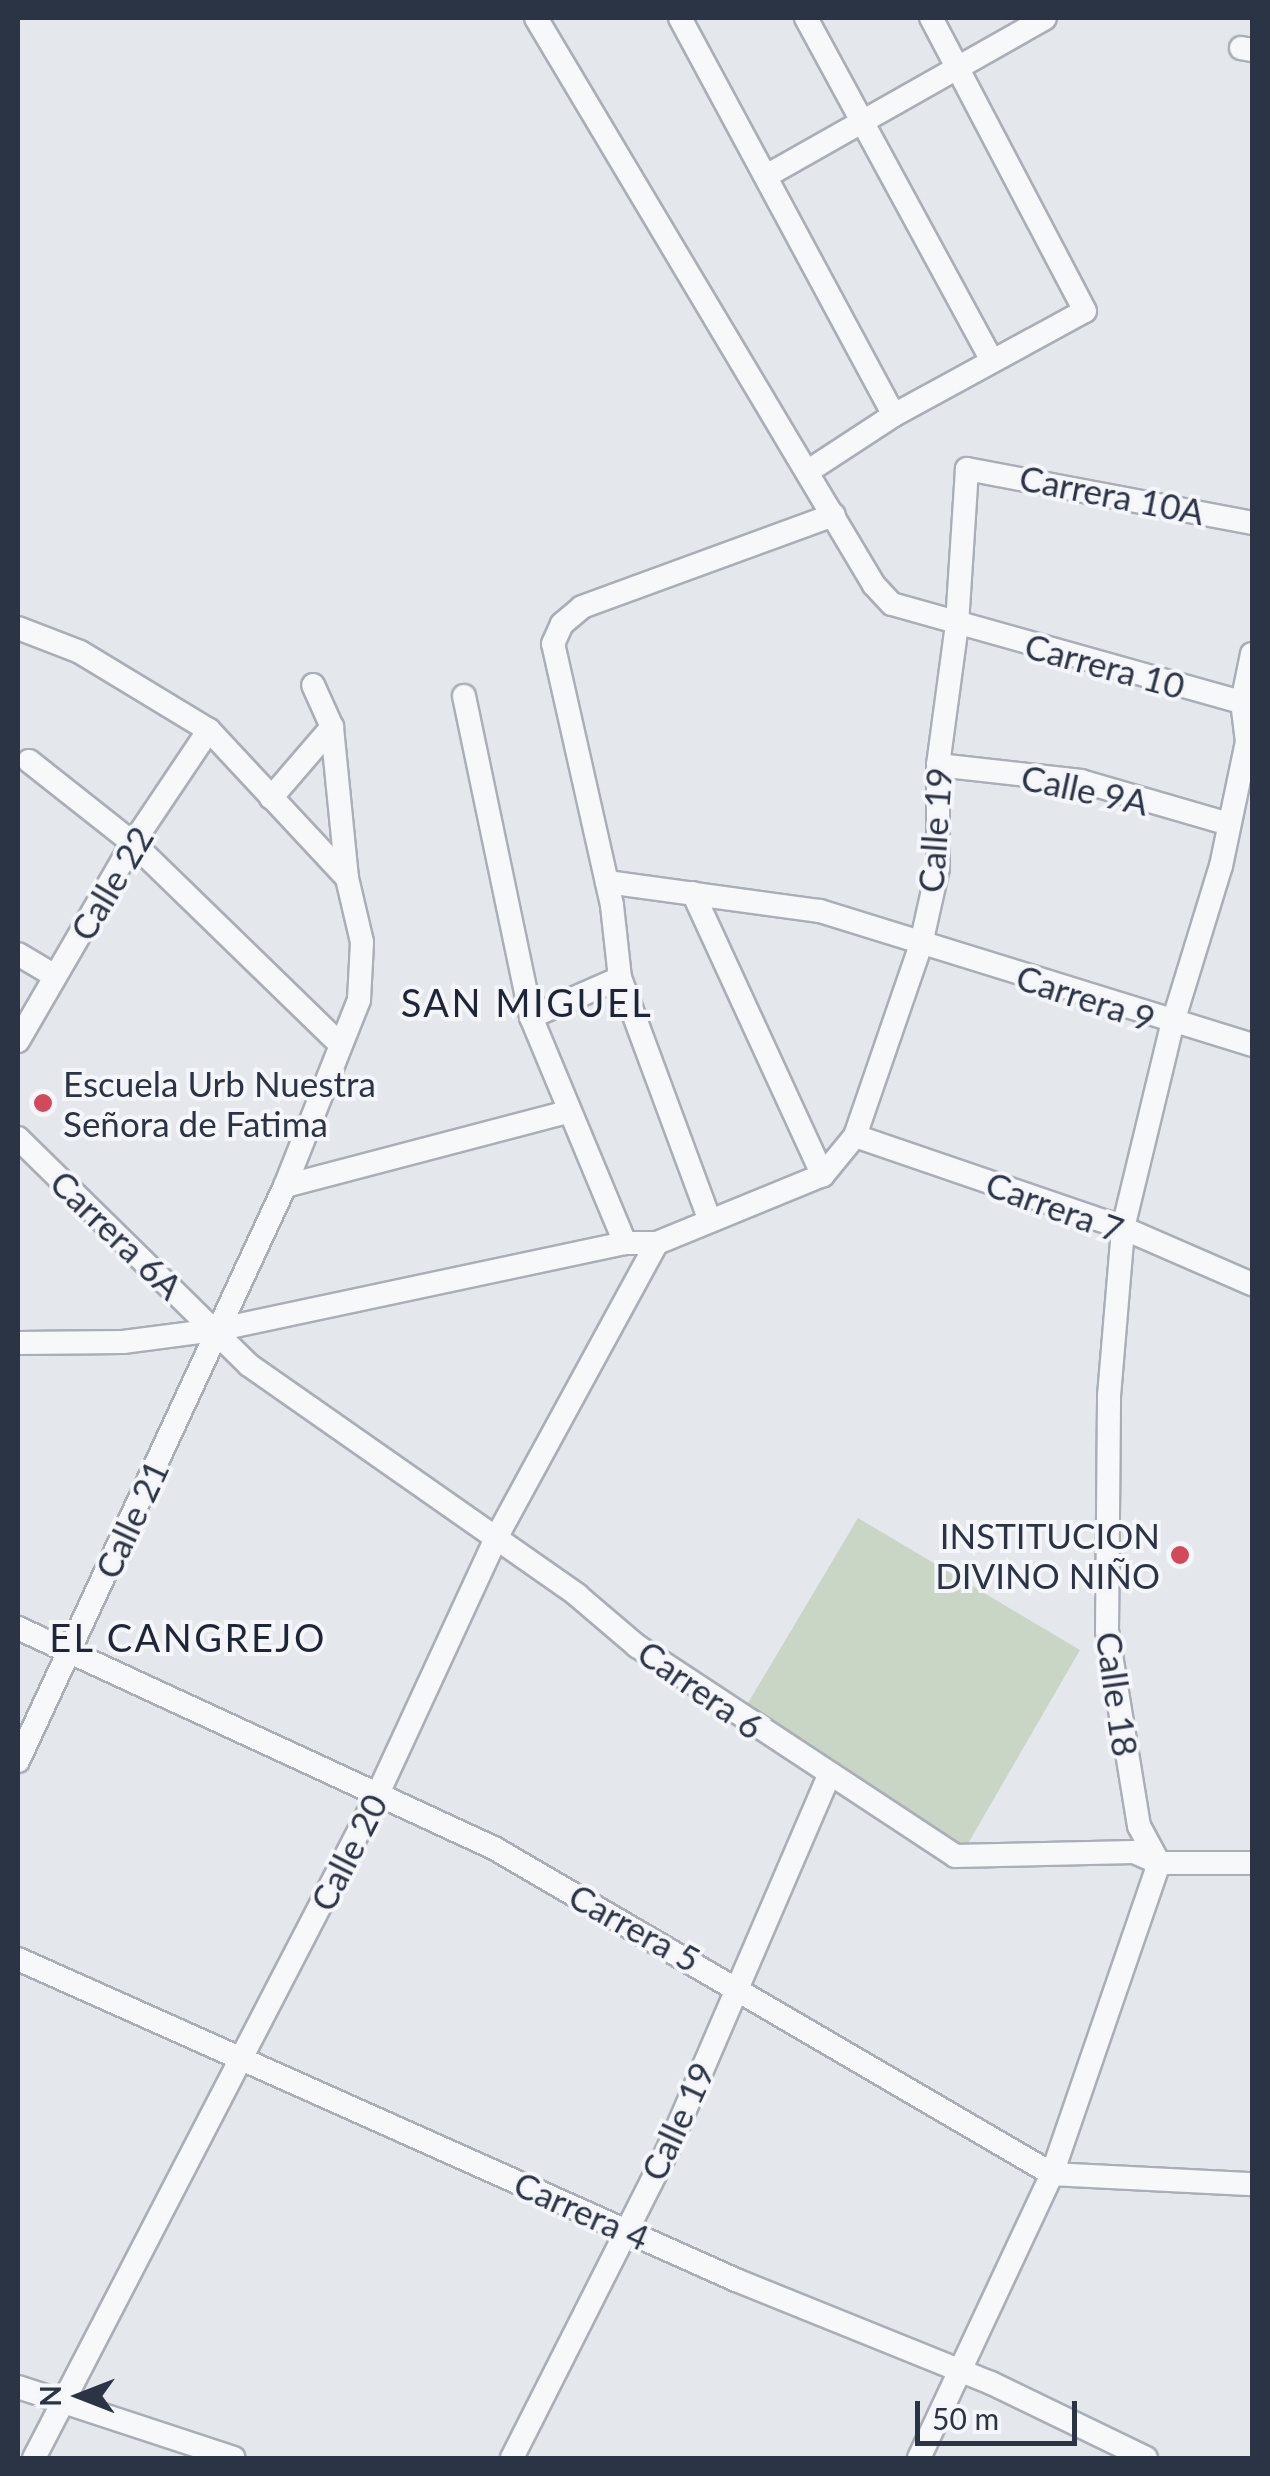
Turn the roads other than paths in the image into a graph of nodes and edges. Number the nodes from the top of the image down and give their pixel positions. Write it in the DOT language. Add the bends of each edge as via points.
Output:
graph roads {
  1 [pos="536,18"];
  2 [pos="680,18"];
  3 [pos="806,18"];
  4 [pos="931,18"];
  5 [pos="1045,18"];
  6 [pos="959,68"];
  7 [pos="863,122"];
  8 [pos="768,175"];
  9 [pos="992,361"];
  10 [pos="894,415"];
  11 [pos="972,467"];
  12 [pos="810,470"];
  13 [pos="834,516"];
  14 [pos="1252,522"];
  15 [pos="957,624"];
  16 [pos="18,628"];
  17 [pos="1252,654"];
  18 [pos="313,685"];
  19 [pos="464,696"];
  20 [pos="1247,704"];
  21 [pos="332,727"];
  22 [pos="209,730"];
  23 [pos="29,761"];
  24 [pos="938,765"];
  25 [pos="270,798"];
  26 [pos="1229,824"];
  27 [pos="133,843"];
  28 [pos="346,878"];
  29 [pos="607,882"];
  30 [pos="694,893"];
  31 [pos="921,944"];
  32 [pos="18,954"];
  33 [pos="56,976"];
  34 [pos="620,978"];
  35 [pos="530,1017"];
  36 [pos="1172,1025"];
  37 [pos="18,1041"];
  38 [pos="340,1044"];
  39 [pos="1252,1045"];
  40 [pos="567,1112"];
  41 [pos="855,1136"];
  42 [pos="18,1138"];
  43 [pos="824,1175"];
  44 [pos="285,1186"];
  45 [pos="710,1221"];
  46 [pos="1123,1228"];
  47 [pos="625,1243"];
  48 [pos="657,1243"];
  49 [pos="1252,1284"];
  50 [pos="216,1330"];
  51 [pos="18,1343"];
  52 [pos="496,1538"];
  53 [pos="18,1628"];
  54 [pos="69,1652"];
  55 [pos="18,1760"];
  56 [pos="828,1778"];
  57 [pos="376,1798"];
  58 [pos="1159,1863"];
  59 [pos="1252,1863"];
  60 [pos="18,1959"];
  61 [pos="736,1984"];
  62 [pos="241,2062"];
  63 [pos="1052,2174"];
  64 [pos="1252,2184"];
  65 [pos="624,2228"];
  66 [pos="960,2370"];
  67 [pos="18,2387"];
  68 [pos="66,2401"];
  69 [pos="34,2458"];
  70 [pos="234,2458"];
  71 [pos="512,2458"];
  72 [pos="920,2458"];
  73 [pos="1146,2458"];
  1 -- 12 [label="street, Carrera 10"];
  2 -- 8 [label="street"];
  3 -- 7 [label="street"];
  4 -- 6 [label="street"];
  5 -- 6 [label="street"];
  6 -- 7 [label="street"];
  6 -- 9 [label="street" via="1085,310"];
  7 -- 8 [label="street"];
  7 -- 9 [label="street"];
  8 -- 10 [label="street"];
  9 -- 10 [label="street"];
  10 -- 12 [label="street"];
  11 -- 14 [label="street, Carrera 10A"];
  11 -- 15 [label="street, Calle 19" via="964,476"];
  12 -- 13 [label="street, Carrera 10"];
  13 -- 15 [label="street, Carrera 10" via="892,604"];
  13 -- 29 [label="street" via="582,607 562,624 553,644"];
  15 -- 20 [label="street, Carrera 10"];
  15 -- 24 [label="street, Calle 19"];
  16 -- 22 [label="street" via="80,652"];
  17 -- 20 [label="street, Calle 18"];
  18 -- 21 [label="street, Calle 21"];
  19 -- 35 [label="street"];
  20 -- 26 [label="street, Calle 18" via="1247,742"];
  21 -- 25 [label="street"];
  21 -- 28 [label="street, Calle 21"];
  22 -- 25 [label="street"];
  22 -- 27 [label="street, Calle 22"];
  23 -- 27 [label="street"];
  24 -- 26 [label="street, Calle 9A" via="1080,781"];
  24 -- 31 [label="street, Calle 19" via="938,868"];
  25 -- 28 [label="street"];
  26 -- 36 [label="street, Calle 18"];
  27 -- 33 [label="street, Calle 22"];
  27 -- 38 [label="street"];
  28 -- 38 [label="street, Calle 21" via="362,942 359,1000"];
  29 -- 30 [label="street, Carrera 9"];
  29 -- 34 [label="street"];
  30 -- 31 [label="street, Carrera 9" via="820,911"];
  30 -- 43 [label="street"];
  31 -- 36 [label="street, Carrera 9"];
  31 -- 41 [label="street, Calle 19"];
  32 -- 33 [label="street"];
  33 -- 37 [label="street, Calle 22"];
  34 -- 35 [label="street"];
  34 -- 45 [label="street"];
  35 -- 40 [label="street"];
  36 -- 39 [label="street, Carrera 9"];
  36 -- 46 [label="street, Calle 18"];
  38 -- 44 [label="street, Calle 21"];
  40 -- 44 [label="street"];
  40 -- 47 [label="street"];
  41 -- 43 [label="street, Calle 19"];
  41 -- 46 [label="street, Carrera 7"];
  42 -- 50 [label="street, Carrera 6A"];
  43 -- 45 [label="street"];
  44 -- 50 [label="street, Calle 21"];
  45 -- 48 [label="street"];
  46 -- 49 [label="street, Carrera 7"];
  46 -- 58 [label="street, Calle 18" via="1110,1396 1107,1630 1139,1826"];
  47 -- 48 [label="street"];
  47 -- 50 [label="street"];
  48 -- 52 [label="street, Calle 20"];
  50 -- 51 [label="street" via="123,1342"];
  50 -- 52 [label="street, Carrera 6" via="249,1365 331,1426"];
  50 -- 54 [label="street, Calle 21"];
  52 -- 56 [label="street, Carrera 6"];
  52 -- 57 [label="street, Calle 20"];
  53 -- 54 [label="street, Carrera 5"];
  54 -- 55 [label="street, Calle 21"];
  54 -- 57 [label="street, Carrera 5"];
  56 -- 58 [label="street, Carrera 6" via="955,1856 1134,1852"];
  56 -- 61 [label="street, Calle 19"];
  57 -- 61 [label="street, Carrera 5" via="494,1848"];
  57 -- 62 [label="street, Calle 20"];
  58 -- 59 [label="street, Carrera 6"];
  58 -- 63 [label="street"];
  60 -- 62 [label="street, Carrera 4"];
  61 -- 63 [label="street, Carrera 5"];
  61 -- 65 [label="street, Calle 19" via="668,2147"];
  62 -- 65 [label="street, Carrera 4"];
  62 -- 68 [label="street, Calle 20"];
  63 -- 64 [label="street, Carrera 5"];
  63 -- 66 [label="street"];
  65 -- 66 [label="street, Carrera 4"];
  65 -- 71 [label="street, Calle 19"];
  66 -- 72 [label="street"];
  66 -- 73 [label="street, Carrera 4"];
  67 -- 68 [label="street"];
  68 -- 69 [label="street, Calle 20"];
  68 -- 70 [label="street"];
}
